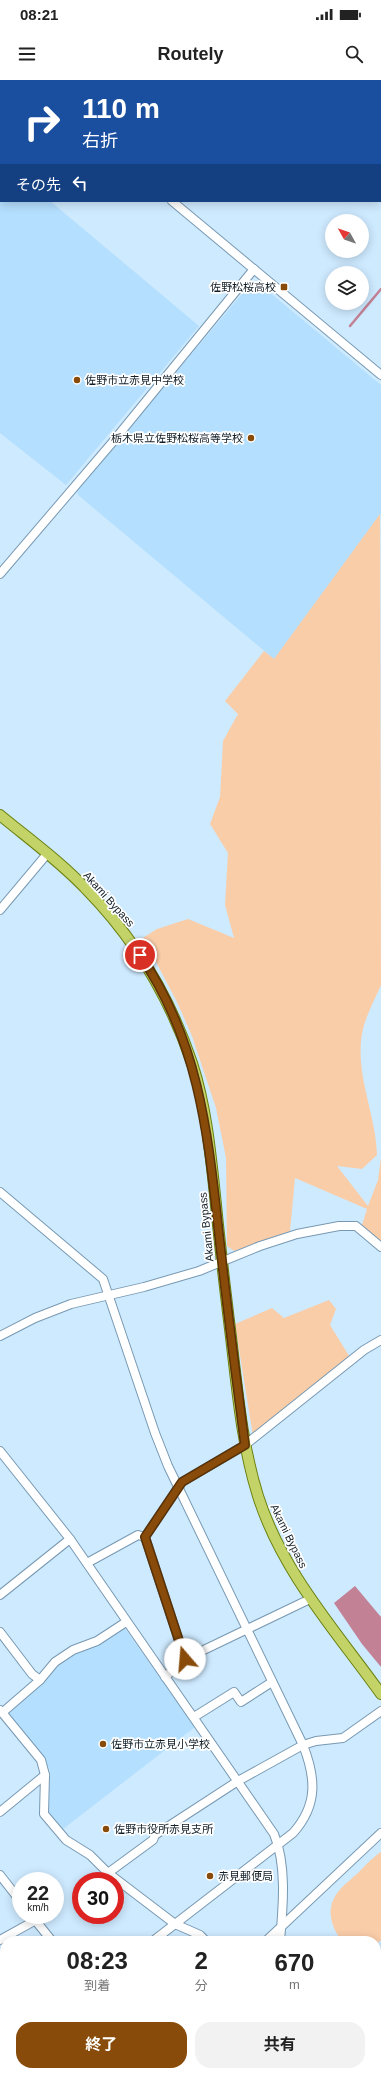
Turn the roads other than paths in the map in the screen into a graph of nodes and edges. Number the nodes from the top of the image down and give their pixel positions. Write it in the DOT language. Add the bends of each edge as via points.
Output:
graph roads {
  1 [pos="173,202"];
  2 [pos="254,269"];
  3 [pos="381,375"];
  4 [pos="0,574"];
  5 [pos="0,815"];
  6 [pos="47,854"];
  7 [pos="0,910"];
  8 [pos="0,1192"];
  9 [pos="381,1247"];
  10 [pos="222,1261"];
  11 [pos="109,1295"];
  12 [pos="0,1336"];
  13 [pos="381,1340"];
  14 [pos="245,1445"];
  15 [pos="0,1451"];
  16 [pos="178,1488"];
  17 [pos="145,1537"];
  18 [pos="70,1539"];
  19 [pos="87,1563"];
  20 [pos="0,1595"];
  21 [pos="310,1599"];
  22 [pos="126,1622"];
  23 [pos="246,1630"];
  24 [pos="0,1632"];
  25 [pos="185,1659"];
  26 [pos="165,1677"];
  27 [pos="40,1680"];
  28 [pos="272,1682"];
  29 [pos="381,1694"];
  30 [pos="1,1711"];
  31 [pos="381,1712"];
  32 [pos="194,1717"];
  33 [pos="303,1745"];
  34 [pos="45,1775"];
  35 [pos="238,1781"];
  36 [pos="0,1812"];
  37 [pos="381,1832"];
  38 [pos="279,1845"];
  39 [pos="108,1872"];
  40 [pos="0,1875"];
  41 [pos="124,1884"];
  42 [pos="12,1890"];
  43 [pos="25,1924"];
  44 [pos="39,1924"];
  45 [pos="175,1924"];
  46 [pos="281,1926"];
  47 [pos="6,1936"];
  48 [pos="48,1936"];
  49 [pos="159,1936"];
  50 [pos="202,1936"];
  51 [pos="271,1936"];
  52 [pos="280,1936"];
  1 -- 2 [label="street"];
  2 -- 3 [label="street"];
  2 -- 4 [label="street" via="111,444"];
  5 -- 6 [label="main road, Akami Bypass"];
  6 -- 7 [label="street"];
  6 -- 10 [label="main road, Akami Bypass" via="86,889 118,925 147,965 174,1018 193,1065 204,1115 210,1146"];
  8 -- 11 [label="street" via="103,1279"];
  9 -- 10 [label="street" via="364,1231 348,1225 297,1234"];
  10 -- 11 [label="street" via="199,1271"];
  10 -- 14 [label="main road, Akami Bypass"];
  11 -- 12 [label="street" via="71,1304 35,1318"];
  11 -- 16 [label="street" via="155,1433"];
  13 -- 14 [label="street" via="364,1350"];
  14 -- 16 [label="street" via="182,1482"];
  14 -- 21 [label="main road, Akami Bypass" via="258,1496 271,1532"];
  15 -- 18 [label="street"];
  16 -- 17 [label="street"];
  16 -- 23 [label="street"];
  17 -- 19 [label="street" via="138,1535"];
  17 -- 25 [label="street"];
  18 -- 19 [label="street"];
  18 -- 20 [label="street"];
  19 -- 22 [label="street"];
  21 -- 23 [label="street"];
  21 -- 29 [label="main road, Akami Bypass"];
  22 -- 26 [label="street"];
  22 -- 27 [label="street" via="97,1641 73,1650 55,1662"];
  23 -- 25 [label="street"];
  23 -- 28 [label="street"];
  24 -- 27 [label="street" via="32,1674"];
  25 -- 26 [label="street"];
  26 -- 32 [label="street"];
  27 -- 30 [label="street"];
  28 -- 32 [label="street" via="241,1702 234,1692"];
  28 -- 33 [label="street"];
  30 -- 34 [label="street" via="41,1760"];
  31 -- 33 [label="street" via="343,1738"];
  32 -- 35 [label="street"];
  33 -- 35 [label="street"];
  33 -- 38 [label="street" via="313,1782 311,1803 301,1824"];
  34 -- 36 [label="street"];
  34 -- 39 [label="street" via="44,1814 66,1840 90,1855"];
  35 -- 38 [label="street"];
  35 -- 39 [label="street" via="155,1836"];
  37 -- 46 [label="street"];
  38 -- 45 [label="street"];
  38 -- 46 [label="street" via="282,1877"];
  40 -- 42 [label="street"];
  41 -- 45 [label="street"];
  43 -- 47 [label="street"];
  44 -- 48 [label="street"];
  45 -- 49 [label="street"];
  45 -- 50 [label="street"];
  46 -- 51 [label="street"];
  46 -- 52 [label="street"];
}
